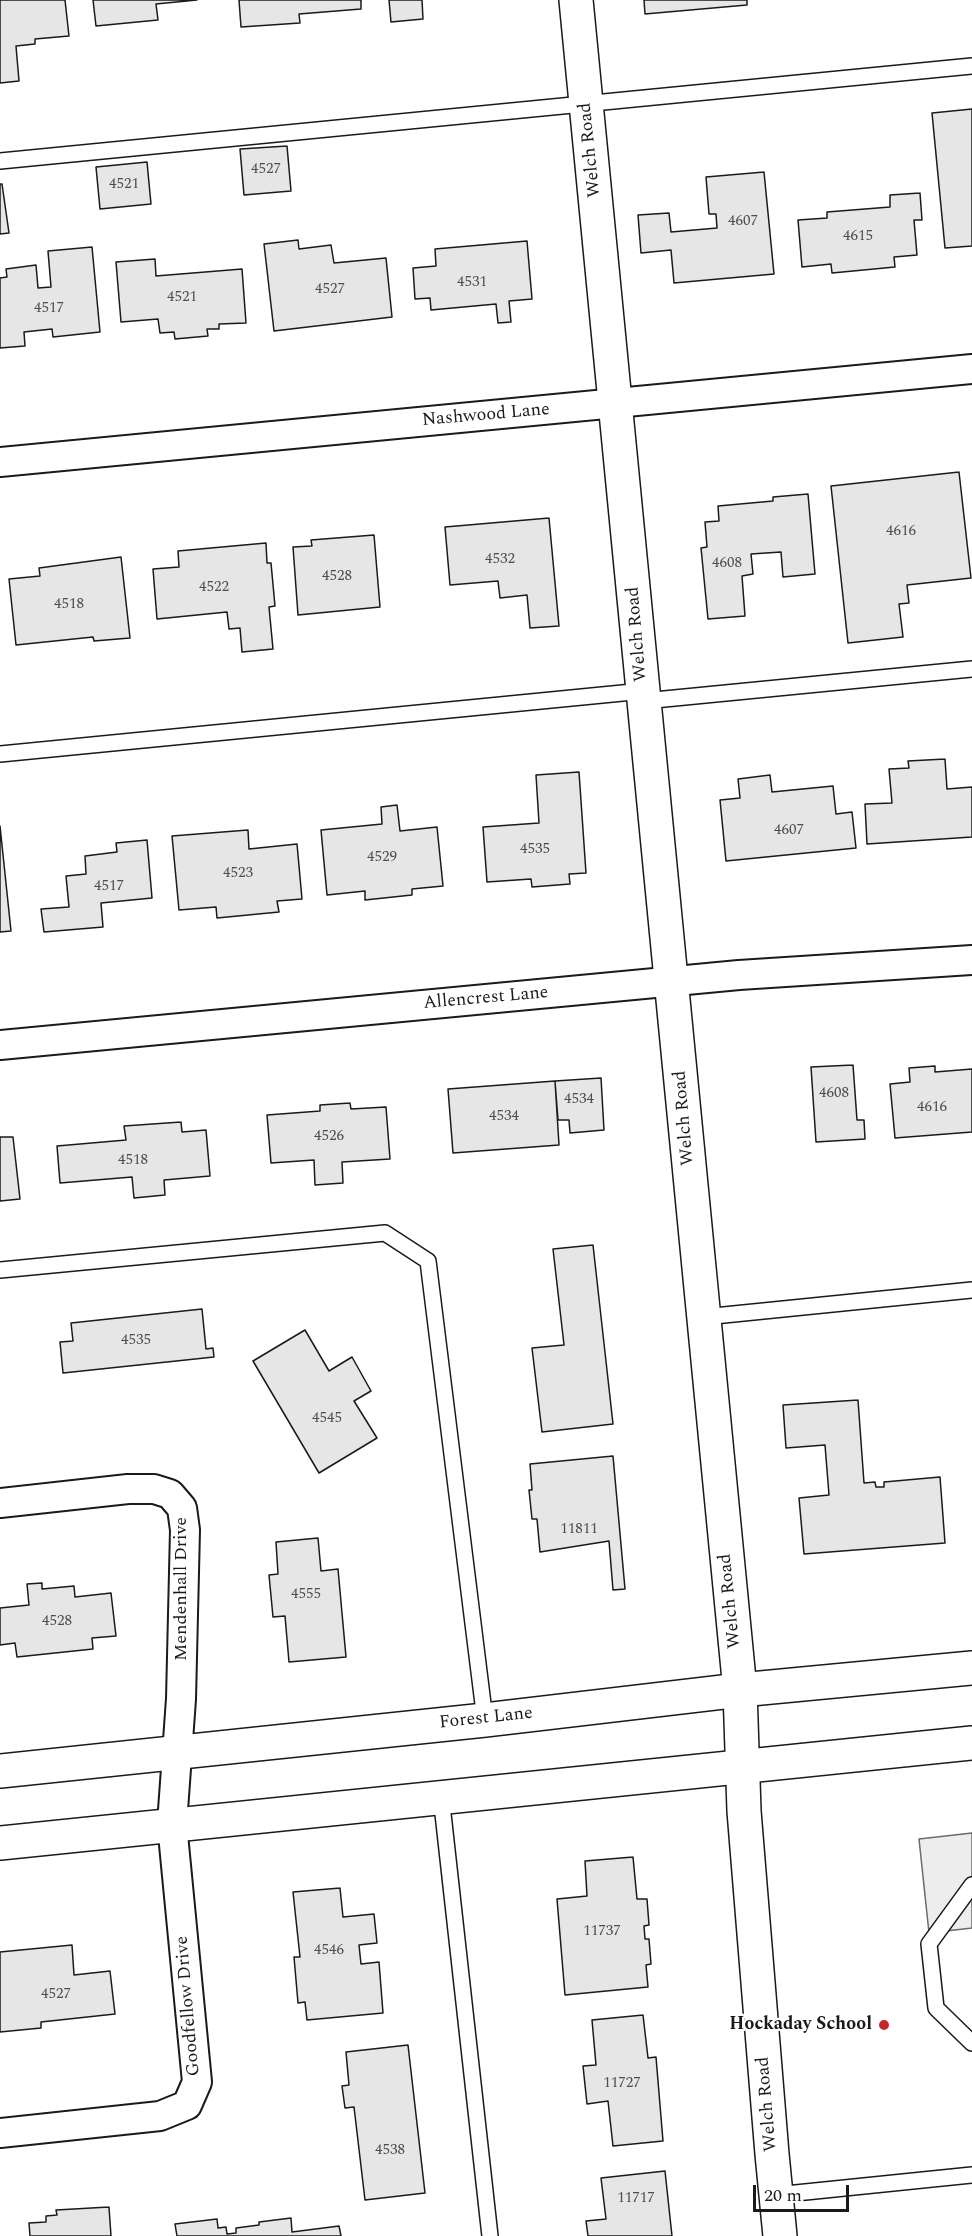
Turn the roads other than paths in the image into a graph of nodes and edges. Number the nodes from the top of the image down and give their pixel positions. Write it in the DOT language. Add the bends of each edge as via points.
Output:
graph roads {
  1 [pos="576,0"];
  2 [pos="972,66"];
  3 [pos="586,104"];
  4 [pos="0,161"];
  5 [pos="972,369"];
  6 [pos="616,403"];
  7 [pos="0,462"];
  8 [pos="972,669"];
  9 [pos="644,696"];
  10 [pos="0,754"];
  11 [pos="972,960"];
  12 [pos="672,981"];
  13 [pos="0,1045"];
  14 [pos="0,1270"];
  15 [pos="972,1290"];
  16 [pos="704,1317"];
  17 [pos="0,1503"];
  18 [pos="972,1668"];
  19 [pos="740,1690"];
  20 [pos="485,1720"];
  21 [pos="972,1743"];
  22 [pos="178,1752"];
  23 [pos="744,1767"];
  24 [pos="0,1771"];
  25 [pos="441,1796"];
  26 [pos="172,1824"];
  27 [pos="0,1843"];
  28 [pos="972,1885"];
  29 [pos="972,2043"];
  30 [pos="0,2133"];
  31 [pos="972,2175"];
  32 [pos="776,2195"];
  33 [pos="490,2236"];
  34 [pos="780,2236"];
  1 -- 3 [label="street, Welch Road"];
  2 -- 3 [label="lane"];
  3 -- 4 [label="lane"];
  3 -- 6 [label="street, Welch Road"];
  5 -- 6 [label="street, Nashwood Lane"];
  6 -- 7 [label="street, Nashwood Lane"];
  6 -- 9 [label="street, Welch Road"];
  8 -- 9 [label="lane"];
  9 -- 10 [label="lane"];
  9 -- 12 [label="street, Welch Road"];
  11 -- 12 [label="street, Allencrest Lane"];
  12 -- 13 [label="street, Allencrest Lane"];
  12 -- 16 [label="street, Welch Road"];
  14 -- 20 [label="lane" via="385,1233 428,1261"];
  15 -- 16 [label="lane"];
  16 -- 19 [label="street, Welch Road"];
  17 -- 22 [label="street, Mendenhall Drive" via="154,1489 170,1494 182,1508 185,1530"];
  18 -- 19 [label="street, Forest Lane"];
  19 -- 20 [label="street, Forest Lane"];
  19 -- 23 [label="street, Welch Road"];
  20 -- 22 [label="street, Forest Lane"];
  21 -- 23 [label="street"];
  22 -- 24 [label="street, Forest Lane"];
  22 -- 26 [label="street, Goodfellow Drive"];
  23 -- 25 [label="street"];
  23 -- 32 [label="street, Welch Road" via="744,1811"];
  25 -- 26 [label="street"];
  25 -- 33 [label="lane"];
  26 -- 27 [label="street"];
  26 -- 30 [label="street, Goodfellow Drive" via="197,2082 187,2105 160,2116"];
  28 -- 29 [label="lane" via="929,1944 936,2008"];
  31 -- 32 [label="lane"];
  32 -- 34 [label="street, Welch Road"];
}
